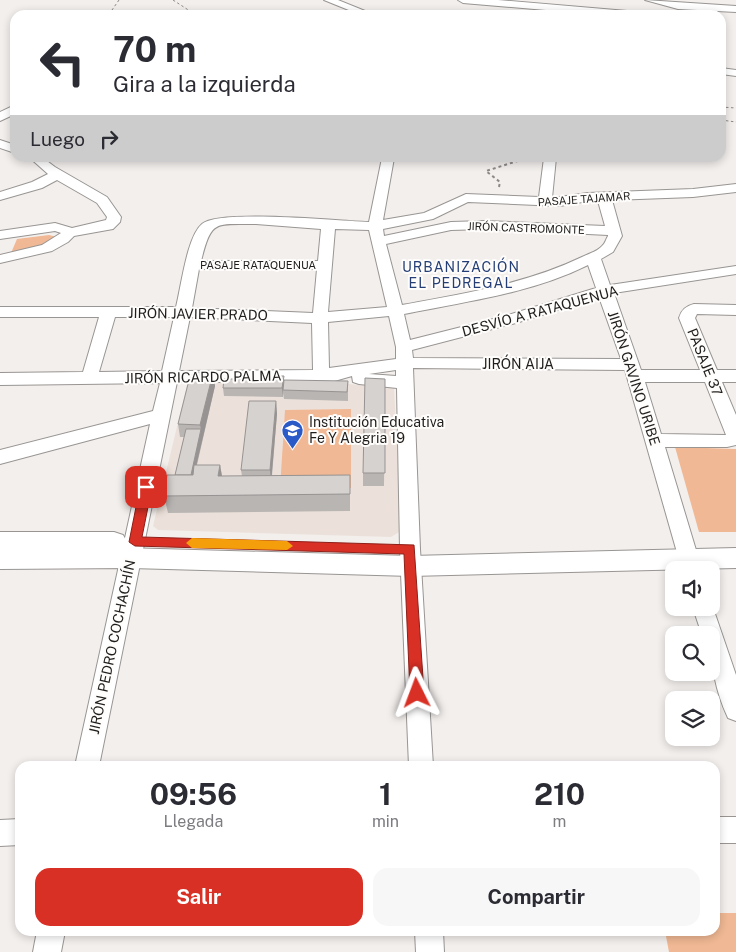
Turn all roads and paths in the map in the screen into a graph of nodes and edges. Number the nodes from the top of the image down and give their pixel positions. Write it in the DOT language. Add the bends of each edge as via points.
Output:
graph roads {
  1 [pos="173,0"];
  2 [pos="329,0"];
  3 [pos="462,0"];
  4 [pos="650,0"];
  5 [pos="736,9"];
  6 [pos="188,10"];
  7 [pos="356,10"];
  8 [pos="580,10"];
  9 [pos="46,162"];
  10 [pos="387,162"];
  11 [pos="517,162"];
  12 [pos="550,162"];
  13 [pos="58,174"];
  14 [pos="736,188"];
  15 [pos="0,196"];
  16 [pos="604,196"];
  17 [pos="493,200"];
  18 [pos="545,202"];
  19 [pos="328,225"];
  20 [pos="375,226"];
  21 [pos="614,231"];
  22 [pos="201,234"];
  23 [pos="67,236"];
  24 [pos="2,238"];
  25 [pos="379,241"];
  26 [pos="593,257"];
  27 [pos="0,259"];
  28 [pos="193,265"];
  29 [pos="323,266"];
  30 [pos="736,270"];
  31 [pos="606,290"];
  32 [pos="395,310"];
  33 [pos="736,310"];
  34 [pos="0,312"];
  35 [pos="184,312"];
  36 [pos="108,313"];
  37 [pos="320,318"];
  38 [pos="405,355"];
  39 [pos="633,370"];
  40 [pos="320,375"];
  41 [pos="170,376"];
  42 [pos="710,376"];
  43 [pos="736,376"];
  44 [pos="0,379"];
  45 [pos="89,379"];
  46 [pos="405,383"];
  47 [pos="162,415"];
  48 [pos="735,434"];
  49 [pos="654,440"];
  50 [pos="0,457"];
  51 [pos="0,542"];
  52 [pos="736,544"];
  53 [pos="133,550"];
  54 [pos="410,557"];
  55 [pos="688,557"];
  56 [pos="736,558"];
  57 [pos="0,560"];
  58 [pos="706,616"];
  59 [pos="736,711"];
  60 [pos="88,761"];
  61 [pos="421,761"];
  62 [pos="720,830"];
  63 [pos="736,830"];
  64 [pos="15,832"];
  65 [pos="0,833"];
  66 [pos="50,936"];
  67 [pos="429,936"];
  68 [pos="47,952"];
  69 [pos="430,952"];
  1 -- 6 [label="path"];
  2 -- 7 [label="street"];
  3 -- 8 [label="street"];
  4 -- 5 [label="street" via="678,6"];
  9 -- 13 [label="street"];
  10 -- 20 [label="street"];
  11 -- 17 [label="path" via="486,171 500,182"];
  12 -- 18 [label="street"];
  13 -- 15 [label="street"];
  13 -- 23 [label="street" via="102,200 114,217 108,226"];
  14 -- 16 [label="street, PASAJE TAJAMAR"];
  16 -- 18 [label="street, PASAJE TAJAMAR"];
  16 -- 21 [label="street"];
  17 -- 18 [label="street, PASAJE TAJAMAR"];
  17 -- 20 [label="street, PASAJE TAJAMAR" via="466,198 428,216"];
  19 -- 20 [label="street, PASAJE TAJAMAR"];
  19 -- 22 [label="street, PASAJE TAJAMAR" via="220,221 207,226"];
  19 -- 29 [label="street"];
  20 -- 25 [label="street"];
  21 -- 25 [label="street, JIRÓN CASTROMONTE" via="451,226"];
  21 -- 26 [label="street" via="615,236 608,249"];
  22 -- 28 [label="street, JIRÓN PEDRO COCHACHÍN"];
  23 -- 24 [label="street" via="64,229 55,227"];
  23 -- 27 [label="street" via="47,248"];
  25 -- 32 [label="street"];
  26 -- 31 [label="street, JIRÓN GAVINO URIBE"];
  26 -- 32 [label="street, JIRÓN JAVIER PRADO" via="525,283 480,295"];
  28 -- 29 [label="street, PASAJE RATAQUENUA"];
  28 -- 35 [label="street, JIRÓN PEDRO COCHACHÍN"];
  29 -- 37 [label="street"];
  30 -- 31 [label="street, DESVÍO A RATAQUENUA"];
  31 -- 38 [label="street, DESVÍO A RATAQUENUA"];
  31 -- 39 [label="street, JIRÓN GAVINO URIBE"];
  32 -- 37 [label="street, JIRÓN JAVIER PRADO"];
  32 -- 38 [label="street"];
  33 -- 42 [label="street, PASAJE 37" via="694,310 688,313 687,318"];
  34 -- 36 [label="street, JIRÓN JAVIER PRADO"];
  35 -- 36 [label="street, JIRÓN JAVIER PRADO"];
  35 -- 37 [label="street, JIRÓN JAVIER PRADO"];
  35 -- 41 [label="street, JIRÓN PEDRO COCHACHÍN"];
  36 -- 45 [label="street"];
  37 -- 40 [label="street"];
  38 -- 39 [label="street, JIRÓN AIJA"];
  38 -- 40 [label="street, JIRÓN RICARDO PALMA"];
  38 -- 46 [label="street"];
  39 -- 42 [label="street, JIRÓN AIJA"];
  39 -- 49 [label="street, JIRÓN GAVINO URIBE"];
  40 -- 41 [label="street, JIRÓN RICARDO PALMA"];
  40 -- 46 [label="street"];
  41 -- 45 [label="street, JIRÓN RICARDO PALMA"];
  41 -- 47 [label="street, JIRÓN PEDRO COCHACHÍN"];
  42 -- 43 [label="street, JIRÓN AIJA"];
  42 -- 48 [label="street, PASAJE 37"];
  44 -- 45 [label="street, JIRÓN RICARDO PALMA"];
  46 -- 54 [label="street"];
  47 -- 50 [label="street"];
  47 -- 53 [label="street, JIRÓN PEDRO COCHACHÍN"];
  48 -- 49 [label="street" via="733,439 726,441"];
  49 -- 55 [label="street, JIRÓN GAVINO URIBE"];
  51 -- 53 [label="main road"];
  52 -- 55 [label="main road"];
  53 -- 54 [label="main road"];
  53 -- 57 [label="main road"];
  53 -- 60 [label="street, JIRÓN PEDRO COCHACHÍN"];
  54 -- 55 [label="main road"];
  54 -- 61 [label="street"];
  55 -- 56 [label="main road"];
  58 -- 59 [label="street"];
  62 -- 63 [label="street"];
  64 -- 65 [label="street"];
  66 -- 68 [label="street"];
  67 -- 69 [label="street"];
}
